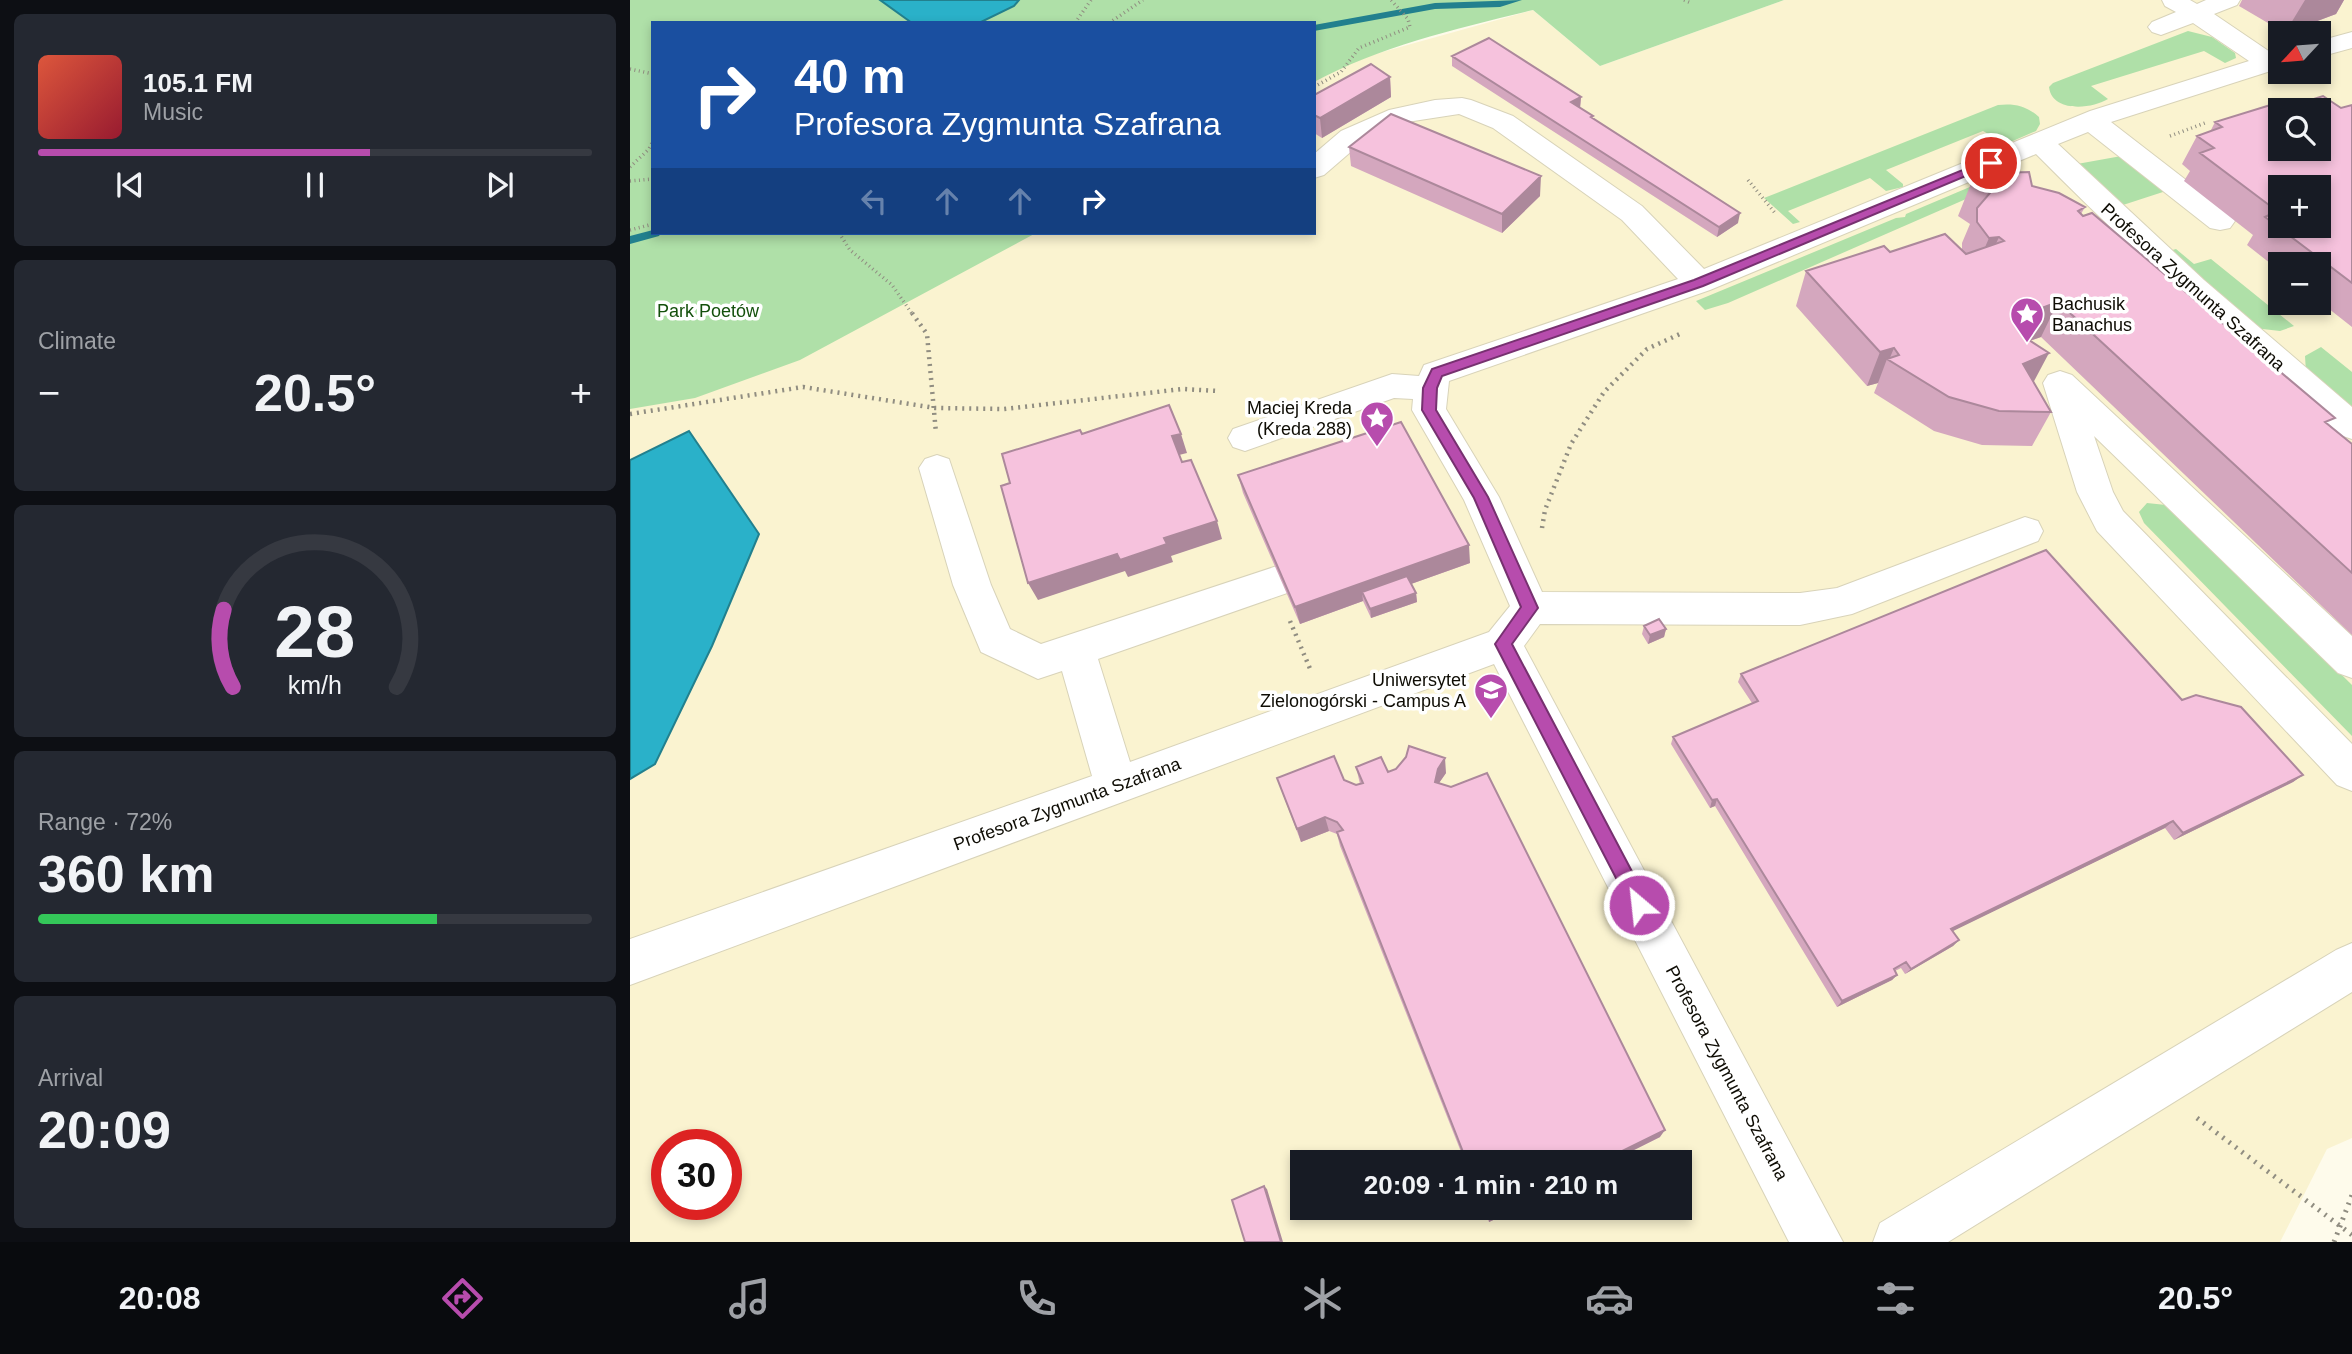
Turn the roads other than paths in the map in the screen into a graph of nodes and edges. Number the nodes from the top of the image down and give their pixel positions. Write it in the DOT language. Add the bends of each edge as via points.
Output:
graph roads {
  1 [pos="2172,0"];
  2 [pos="2228,0"];
  3 [pos="2195,13"];
  4 [pos="2161,27"];
  5 [pos="2352,40"];
  6 [pos="2331,46"];
  7 [pos="2268,58"];
  8 [pos="2268,64"];
  9 [pos="2092,121"];
  10 [pos="2040,142"];
  11 [pos="1316,167"];
  12 [pos="2220,221"];
  13 [pos="1699,283"];
  14 [pos="2303,385"];
  15 [pos="1430,388"];
  16 [pos="2272,399"];
  17 [pos="2352,426"];
  18 [pos="1245,438"];
  19 [pos="937,468"];
  20 [pos="2025,531"];
  21 [pos="1280,580"];
  22 [pos="1530,608"];
  23 [pos="1503,644"];
  24 [pos="1076,650"];
  25 [pos="2352,661"];
  26 [pos="2352,772"];
  27 [pos="1116,786"];
  28 [pos="630,962"];
  29 [pos="2352,966"];
  30 [pos="1816,1242"];
  31 [pos="1899,1242"];
  1 -- 3 [label="street"];
  2 -- 3 [label="street"];
  3 -- 4 [label="street"];
  3 -- 7 [label="street"];
  5 -- 6 [label="street"];
  8 -- 9 [label="street"];
  9 -- 10 [label="street"];
  9 -- 12 [label="street"];
  10 -- 13 [label="street"];
  10 -- 14 [label="street, Profesora Zygmunta Szafrana" via="2135,238"];
  11 -- 13 [label="street" via="1351,137 1399,116 1462,106 1503,122 1632,213"];
  13 -- 15 [label="street" via="1436,373"];
  14 -- 16 [label="street"];
  14 -- 17 [label="street, Profesora Zygmunta Szafrana"];
  15 -- 18 [label="street" via="1392,386"];
  15 -- 22 [label="street" via="1429,410 1481,497"];
  19 -- 24 [label="street" via="972,585 995,640 1038,662"];
  20 -- 22 [label="street" via="1917,575 1826,605"];
  21 -- 24 [label="street"];
  22 -- 23 [label="street"];
  23 -- 27 [label="street, Profesora Zygmunta Szafrana"];
  23 -- 30 [label="street, Profesora Zygmunta Szafrana"];
  24 -- 27 [label="street"];
  25 -- 26 [label="street" via="2307,606 2147,452 2060,383 2095,492 2110,521"];
  27 -- 28 [label="street, Profesora Zygmunta Szafrana"];
  29 -- 31 [label="street"];
}
